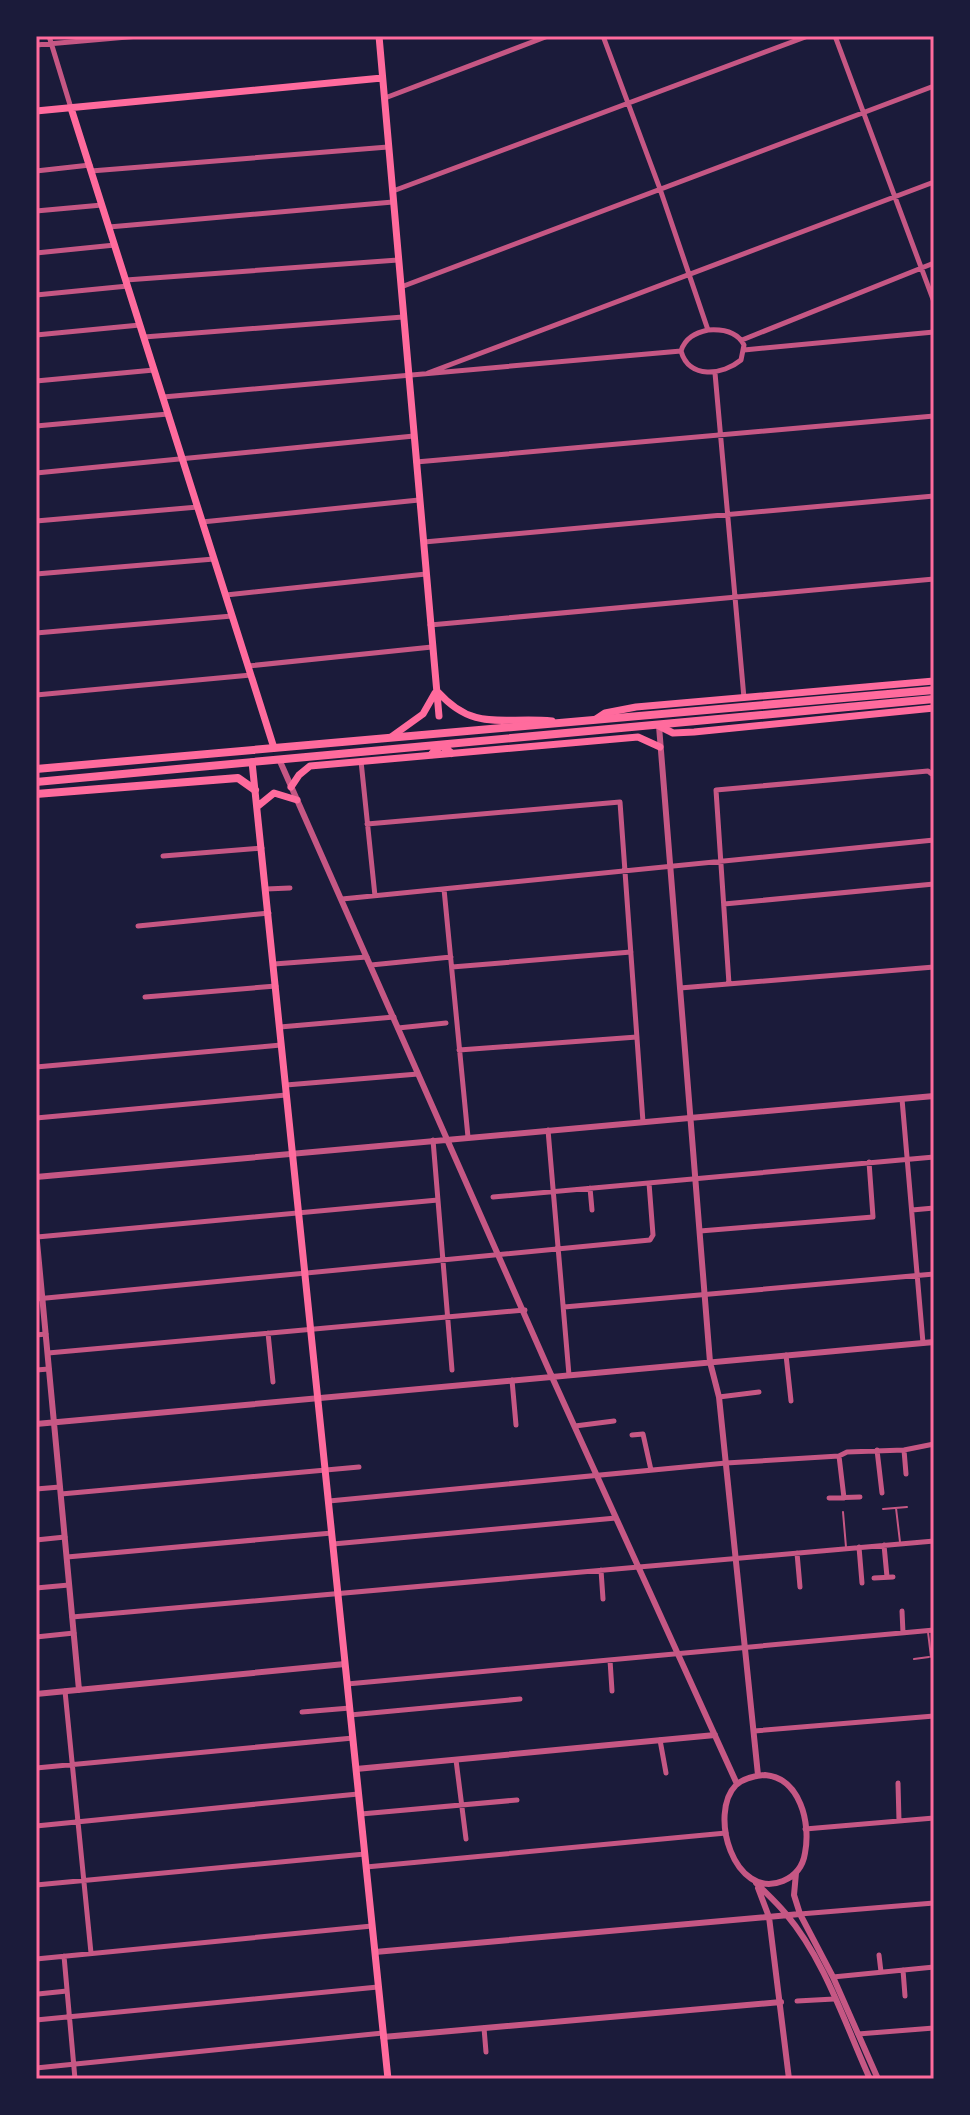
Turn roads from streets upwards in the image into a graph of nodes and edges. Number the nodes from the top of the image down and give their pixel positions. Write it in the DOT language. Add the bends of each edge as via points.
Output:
graph roads {
  1 [pos="49,36"];
  2 [pos="139,36"];
  3 [pos="379,36"];
  4 [pos="548,36"];
  5 [pos="603,36"];
  6 [pos="808,36"];
  7 [pos="835,36"];
  8 [pos="51,44"];
  9 [pos="36,45"];
  10 [pos="382,78"];
  11 [pos="934,86"];
  12 [pos="384,98"];
  13 [pos="628,103"];
  14 [pos="71,108"];
  15 [pos="36,111"];
  16 [pos="863,112"];
  17 [pos="388,147"];
  18 [pos="90,168"];
  19 [pos="36,171"];
  20 [pos="934,182"];
  21 [pos="660,189"];
  22 [pos="392,191"];
  23 [pos="895,197"];
  24 [pos="393,202"];
  25 [pos="102,205"];
  26 [pos="36,211"];
  27 [pos="109,227"];
  28 [pos="115,245"];
  29 [pos="36,253"];
  30 [pos="398,260"];
  31 [pos="934,263"];
  32 [pos="921,268"];
  33 [pos="689,275"];
  34 [pos="127,283"];
  35 [pos="401,287"];
  36 [pos="36,295"];
  37 [pos="934,302"];
  38 [pos="403,317"];
  39 [pos="140,325"];
  40 [pos="708,330"];
  41 [pos="934,332"];
  42 [pos="36,335"];
  43 [pos="144,337"];
  44 [pos="742,340"];
  45 [pos="744,350"];
  46 [pos="681,351"];
  47 [pos="154,370"];
  48 [pos="428,373"];
  49 [pos="715,373"];
  50 [pos="408,375"];
  51 [pos="36,381"];
  52 [pos="163,397"];
  53 [pos="168,414"];
  54 [pos="934,416"];
  55 [pos="36,426"];
  56 [pos="722,435"];
  57 [pos="414,436"];
  58 [pos="182,459"];
  59 [pos="416,462"];
  60 [pos="36,473"];
  61 [pos="934,496"];
  62 [pos="419,500"];
  63 [pos="198,507"];
  64 [pos="729,514"];
  65 [pos="36,521"];
  66 [pos="202,522"];
  67 [pos="423,542"];
  68 [pos="214,559"];
  69 [pos="36,574"];
  70 [pos="426,574"];
  71 [pos="934,579"];
  72 [pos="226,595"];
  73 [pos="736,597"];
  74 [pos="232,616"];
  75 [pos="430,625"];
  76 [pos="36,633"];
  77 [pos="432,647"];
  78 [pos="249,671"];
  79 [pos="934,681"];
  80 [pos="831,690"];
  81 [pos="934,690"];
  82 [pos="436,691"];
  83 [pos="36,695"];
  84 [pos="744,698"];
  85 [pos="934,699"];
  86 [pos="797,702"];
  87 [pos="934,708"];
  88 [pos="657,714"];
  89 [pos="439,716"];
  90 [pos="595,719"];
  91 [pos="560,722"];
  92 [pos="659,726"];
  93 [pos="391,737"];
  94 [pos="441,745"];
  95 [pos="660,747"];
  96 [pos="274,748"];
  97 [pos="451,753"];
  98 [pos="432,754"];
  99 [pos="279,759"];
  100 [pos="361,761"];
  101 [pos="252,762"];
  102 [pos="36,769"];
  103 [pos="124,774"];
  104 [pos="93,777"];
  105 [pos="36,782"];
  106 [pos="934,784"];
  107 [pos="143,785"];
  108 [pos="291,787"];
  109 [pos="78,790"];
  110 [pos="255,790"];
  111 [pos="36,794"];
  112 [pos="297,800"];
  113 [pos="257,807"];
  114 [pos="367,824"];
  115 [pos="934,840"];
  116 [pos="262,848"];
  117 [pos="163,856"];
  118 [pos="722,863"];
  119 [pos="670,868"];
  120 [pos="625,872"];
  121 [pos="934,884"];
  122 [pos="290,888"];
  123 [pos="266,889"];
  124 [pos="444,889"];
  125 [pos="375,896"];
  126 [pos="342,899"];
  127 [pos="724,904"];
  128 [pos="269,913"];
  129 [pos="138,926"];
  130 [pos="631,952"];
  131 [pos="451,957"];
  132 [pos="369,961"];
  133 [pos="274,964"];
  134 [pos="452,967"];
  135 [pos="934,967"];
  136 [pos="729,984"];
  137 [pos="276,985"];
  138 [pos="680,988"];
  139 [pos="145,997"];
  140 [pos="394,1017"];
  141 [pos="446,1023"];
  142 [pos="280,1027"];
  143 [pos="398,1028"];
  144 [pos="637,1037"];
  145 [pos="282,1045"];
  146 [pos="459,1050"];
  147 [pos="36,1067"];
  148 [pos="418,1074"];
  149 [pos="286,1085"];
  150 [pos="287,1094"];
  151 [pos="934,1096"];
  152 [pos="902,1099"];
  153 [pos="690,1117"];
  154 [pos="36,1118"];
  155 [pos="643,1122"];
  156 [pos="548,1130"];
  157 [pos="468,1137"];
  158 [pos="447,1139"];
  159 [pos="433,1140"];
  160 [pos="293,1152"];
  161 [pos="934,1157"];
  162 [pos="907,1159"];
  163 [pos="869,1162"];
  164 [pos="36,1177"];
  165 [pos="695,1179"];
  166 [pos="649,1183"];
  167 [pos="590,1188"];
  168 [pos="554,1192"];
  169 [pos="493,1197"];
  170 [pos="438,1200"];
  171 [pos="934,1208"];
  172 [pos="592,1210"];
  173 [pos="912,1210"];
  174 [pos="299,1213"];
  175 [pos="36,1231"];
  176 [pos="700,1231"];
  177 [pos="37,1237"];
  178 [pos="559,1250"];
  179 [pos="500,1255"];
  180 [pos="443,1261"];
  181 [pos="38,1262"];
  182 [pos="305,1273"];
  183 [pos="934,1274"];
  184 [pos="917,1276"];
  185 [pos="705,1295"];
  186 [pos="39,1298"];
  187 [pos="564,1307"];
  188 [pos="525,1310"];
  189 [pos="448,1317"];
  190 [pos="311,1330"];
  191 [pos="268,1333"];
  192 [pos="46,1334"];
  193 [pos="36,1335"];
  194 [pos="934,1342"];
  195 [pos="923,1343"];
  196 [pos="48,1353"];
  197 [pos="786,1355"];
  198 [pos="710,1362"];
  199 [pos="49,1369"];
  200 [pos="36,1370"];
  201 [pos="452,1370"];
  202 [pos="569,1375"];
  203 [pos="552,1377"];
  204 [pos="512,1380"];
  205 [pos="273,1382"];
  206 [pos="759,1392"];
  207 [pos="719,1397"];
  208 [pos="318,1398"];
  209 [pos="791,1401"];
  210 [pos="614,1421"];
  211 [pos="54,1422"];
  212 [pos="36,1424"];
  213 [pos="516,1425"];
  214 [pos="575,1426"];
  215 [pos="632,1435"];
  216 [pos="934,1444"];
  217 [pos="877,1450"];
  218 [pos="904,1450"];
  219 [pos="839,1456"];
  220 [pos="726,1463"];
  221 [pos="359,1467"];
  222 [pos="325,1470"];
  223 [pos="651,1470"];
  224 [pos="906,1474"];
  225 [pos="597,1476"];
  226 [pos="36,1489"];
  227 [pos="60,1491"];
  228 [pos="882,1493"];
  229 [pos="860,1497"];
  230 [pos="829,1498"];
  231 [pos="844,1498"];
  232 [pos="329,1501"];
  233 [pos="616,1518"];
  234 [pos="332,1533"];
  235 [pos="65,1537"];
  236 [pos="36,1540"];
  237 [pos="934,1541"];
  238 [pos="333,1544"];
  239 [pos="884,1545"];
  240 [pos="859,1547"];
  241 [pos="797,1553"];
  242 [pos="67,1557"];
  243 [pos="736,1558"];
  244 [pos="638,1567"];
  245 [pos="601,1570"];
  246 [pos="874,1578"];
  247 [pos="862,1583"];
  248 [pos="69,1585"];
  249 [pos="800,1587"];
  250 [pos="36,1588"];
  251 [pos="338,1594"];
  252 [pos="603,1599"];
  253 [pos="902,1611"];
  254 [pos="72,1617"];
  255 [pos="931,1630"];
  256 [pos="74,1633"];
  257 [pos="903,1633"];
  258 [pos="36,1637"];
  259 [pos="745,1647"];
  260 [pos="676,1654"];
  261 [pos="610,1660"];
  262 [pos="345,1664"];
  263 [pos="347,1684"];
  264 [pos="79,1690"];
  265 [pos="65,1691"];
  266 [pos="612,1691"];
  267 [pos="36,1694"];
  268 [pos="520,1699"];
  269 [pos="302,1712"];
  270 [pos="350,1712"];
  271 [pos="934,1716"];
  272 [pos="754,1731"];
  273 [pos="715,1735"];
  274 [pos="353,1738"];
  275 [pos="660,1740"];
  276 [pos="456,1760"];
  277 [pos="72,1764"];
  278 [pos="36,1768"];
  279 [pos="356,1769"];
  280 [pos="666,1773"];
  281 [pos="758,1775"];
  282 [pos="898,1783"];
  283 [pos="737,1784"];
  284 [pos="358,1794"];
  285 [pos="517,1800"];
  286 [pos="462,1805"];
  287 [pos="361,1814"];
  288 [pos="934,1818"];
  289 [pos="899,1821"];
  290 [pos="78,1822"];
  291 [pos="36,1826"];
  292 [pos="805,1829"];
  293 [pos="727,1832"];
  294 [pos="466,1839"];
  295 [pos="365,1854"];
  296 [pos="366,1867"];
  297 [pos="796,1873"];
  298 [pos="84,1881"];
  299 [pos="754,1881"];
  300 [pos="36,1885"];
  301 [pos="934,1903"];
  302 [pos="800,1914"];
  303 [pos="787,1915"];
  304 [pos="769,1917"];
  305 [pos="372,1926"];
  306 [pos="375,1952"];
  307 [pos="91,1953"];
  308 [pos="879,1955"];
  309 [pos="64,1956"];
  310 [pos="36,1959"];
  311 [pos="934,1967"];
  312 [pos="903,1970"];
  313 [pos="881,1972"];
  314 [pos="833,1977"];
  315 [pos="378,1987"];
  316 [pos="67,1991"];
  317 [pos="38,1994"];
  318 [pos="905,1996"];
  319 [pos="838,1998"];
  320 [pos="797,2001"];
  321 [pos="781,2002"];
  322 [pos="69,2017"];
  323 [pos="36,2020"];
  324 [pos="484,2028"];
  325 [pos="934,2028"];
  326 [pos="383,2035"];
  327 [pos="854,2035"];
  328 [pos="486,2052"];
  329 [pos="73,2064"];
  330 [pos="36,2068"];
  331 [pos="75,2079"];
  332 [pos="388,2079"];
  333 [pos="789,2079"];
  334 [pos="870,2079"];
  335 [pos="878,2079"];
  1 -- 8 [label="street"];
  2 -- 8 [label="street"];
  3 -- 10 [label="main road"];
  4 -- 12 [label="street"];
  5 -- 13 [label="street"];
  6 -- 13 [label="street"];
  7 -- 16 [label="street"];
  8 -- 9 [label="street"];
  8 -- 14 [label="street"];
  10 -- 12 [label="main road"];
  10 -- 14 [label="main road"];
  11 -- 16 [label="street"];
  12 -- 17 [label="main road"];
  13 -- 21 [label="street"];
  13 -- 22 [label="street"];
  14 -- 15 [label="main road"];
  14 -- 18 [label="main road"];
  16 -- 21 [label="street"];
  16 -- 23 [label="street"];
  17 -- 18 [label="street"];
  17 -- 22 [label="main road"];
  18 -- 19 [label="street"];
  18 -- 25 [label="main road"];
  20 -- 23 [label="street"];
  21 -- 33 [label="street"];
  21 -- 35 [label="street"];
  22 -- 24 [label="main road"];
  23 -- 32 [label="street"];
  23 -- 33 [label="street"];
  24 -- 27 [label="street"];
  24 -- 30 [label="main road"];
  25 -- 26 [label="street"];
  25 -- 27 [label="main road"];
  27 -- 28 [label="main road"];
  28 -- 29 [label="street"];
  28 -- 34 [label="main road"];
  30 -- 34 [label="street"];
  30 -- 35 [label="main road"];
  31 -- 32 [label="street"];
  32 -- 37 [label="street"];
  32 -- 44 [label="street"];
  33 -- 40 [label="street"];
  33 -- 48 [label="street"];
  34 -- 36 [label="street"];
  34 -- 39 [label="main road"];
  35 -- 38 [label="main road"];
  38 -- 43 [label="street"];
  38 -- 50 [label="main road"];
  39 -- 42 [label="street"];
  39 -- 43 [label="main road"];
  40 -- 44 [label="street" via="727,331"];
  40 -- 46 [label="street" via="690,337"];
  41 -- 45 [label="street"];
  43 -- 47 [label="main road"];
  44 -- 45 [label="street"];
  45 -- 49 [label="street" via="738,363"];
  46 -- 48 [label="street"];
  46 -- 49 [label="street" via="692,367"];
  47 -- 51 [label="street"];
  47 -- 52 [label="main road"];
  48 -- 50 [label="street"];
  49 -- 56 [label="street"];
  50 -- 52 [label="street"];
  50 -- 57 [label="main road"];
  52 -- 53 [label="main road"];
  53 -- 55 [label="street"];
  53 -- 58 [label="main road"];
  54 -- 56 [label="street"];
  56 -- 59 [label="street"];
  56 -- 64 [label="street"];
  57 -- 58 [label="street"];
  57 -- 59 [label="main road"];
  58 -- 60 [label="street"];
  58 -- 63 [label="main road"];
  59 -- 62 [label="main road"];
  61 -- 64 [label="street"];
  62 -- 66 [label="street"];
  62 -- 67 [label="main road"];
  63 -- 65 [label="street"];
  63 -- 66 [label="main road"];
  64 -- 67 [label="street"];
  64 -- 73 [label="street"];
  66 -- 68 [label="main road"];
  67 -- 70 [label="main road"];
  68 -- 69 [label="street"];
  68 -- 72 [label="main road"];
  70 -- 72 [label="street"];
  70 -- 75 [label="main road"];
  71 -- 73 [label="street"];
  72 -- 74 [label="main road"];
  73 -- 75 [label="street"];
  73 -- 84 [label="street"];
  74 -- 76 [label="street"];
  74 -- 78 [label="main road"];
  75 -- 77 [label="main road"];
  77 -- 78 [label="street"];
  77 -- 82 [label="main road"];
  78 -- 83 [label="street"];
  78 -- 96 [label="main road"];
  79 -- 80 [label="main road"];
  80 -- 84 [label="main road"];
  80 -- 86 [label="main road"];
  81 -- 86 [label="main road"];
  82 -- 89 [label="main road"];
  82 -- 91 [label="main road" via="473,719"];
  82 -- 93 [label="main road" via="423,714"];
  84 -- 90 [label="main road" via="636,707"];
  85 -- 92 [label="main road"];
  86 -- 88 [label="main road"];
  87 -- 92 [label="main road" via="694,732 673,733"];
  88 -- 90 [label="main road"];
  88 -- 92 [label="main road"];
  90 -- 91 [label="main road"];
  91 -- 93 [label="main road"];
  92 -- 94 [label="main road"];
  92 -- 95 [label="street"];
  93 -- 96 [label="main road"];
  94 -- 97 [label="main road"];
  94 -- 98 [label="main road"];
  94 -- 99 [label="main road"];
  95 -- 97 [label="main road" via="638,737"];
  95 -- 119 [label="street"];
  96 -- 99 [label="main road"];
  96 -- 102 [label="main road"];
  97 -- 98 [label="main road"];
  98 -- 100 [label="main road"];
  99 -- 101 [label="main road"];
  99 -- 108 [label="street"];
  100 -- 108 [label="main road" via="310,766"];
  100 -- 114 [label="street"];
  101 -- 103 [label="main road"];
  101 -- 110 [label="main road"];
  103 -- 104 [label="main road"];
  103 -- 107 [label="main road"];
  104 -- 105 [label="main road"];
  104 -- 109 [label="main road"];
  106 -- 118 [label="street" via="932,772 716,790"];
  107 -- 109 [label="main road"];
  107 -- 110 [label="main road" via="238,778"];
  108 -- 112 [label="street"];
  109 -- 111 [label="main road"];
  110 -- 113 [label="main road"];
  112 -- 113 [label="main road" via="274,793"];
  112 -- 126 [label="street"];
  113 -- 116 [label="main road"];
  114 -- 120 [label="street" via="616,801 621,805"];
  114 -- 125 [label="street"];
  115 -- 118 [label="street"];
  116 -- 117 [label="street"];
  116 -- 123 [label="main road"];
  118 -- 119 [label="street"];
  118 -- 127 [label="street"];
  119 -- 120 [label="street"];
  119 -- 138 [label="street"];
  120 -- 124 [label="street"];
  120 -- 130 [label="street"];
  121 -- 127 [label="street"];
  122 -- 123 [label="street"];
  123 -- 128 [label="main road"];
  124 -- 125 [label="street"];
  124 -- 131 [label="street"];
  125 -- 126 [label="street"];
  126 -- 132 [label="street"];
  127 -- 136 [label="street"];
  128 -- 129 [label="street"];
  128 -- 133 [label="main road"];
  130 -- 134 [label="street"];
  130 -- 144 [label="street"];
  131 -- 132 [label="street"];
  131 -- 134 [label="street"];
  132 -- 133 [label="street"];
  132 -- 140 [label="street"];
  133 -- 137 [label="main road"];
  134 -- 146 [label="street"];
  135 -- 136 [label="street"];
  136 -- 138 [label="street"];
  137 -- 139 [label="street"];
  137 -- 142 [label="main road"];
  138 -- 153 [label="street"];
  140 -- 142 [label="street"];
  140 -- 143 [label="street"];
  141 -- 143 [label="street"];
  142 -- 145 [label="main road"];
  143 -- 148 [label="street"];
  144 -- 146 [label="street"];
  144 -- 155 [label="street"];
  145 -- 147 [label="street"];
  145 -- 149 [label="main road"];
  146 -- 157 [label="street"];
  148 -- 149 [label="street"];
  148 -- 158 [label="street"];
  149 -- 150 [label="main road"];
  150 -- 154 [label="street"];
  150 -- 160 [label="main road"];
  151 -- 152 [label="street"];
  152 -- 153 [label="street"];
  152 -- 162 [label="street"];
  153 -- 155 [label="street"];
  153 -- 165 [label="street"];
  155 -- 156 [label="street"];
  156 -- 157 [label="street"];
  156 -- 168 [label="street"];
  157 -- 158 [label="street"];
  158 -- 159 [label="street"];
  158 -- 179 [label="street"];
  159 -- 160 [label="street"];
  159 -- 170 [label="street"];
  160 -- 164 [label="street"];
  160 -- 174 [label="main road"];
  161 -- 162 [label="street"];
  162 -- 163 [label="street"];
  162 -- 173 [label="street"];
  163 -- 165 [label="street"];
  163 -- 176 [label="street" via="873,1217"];
  165 -- 166 [label="street"];
  165 -- 176 [label="street"];
  166 -- 167 [label="street"];
  166 -- 178 [label="street" via="650,1240"];
  167 -- 168 [label="street"];
  167 -- 172 [label="street"];
  168 -- 169 [label="street"];
  168 -- 178 [label="street"];
  170 -- 174 [label="street"];
  170 -- 180 [label="street"];
  171 -- 173 [label="street"];
  173 -- 184 [label="street"];
  174 -- 177 [label="street"];
  174 -- 182 [label="main road"];
  175 -- 177 [label="street"];
  176 -- 185 [label="street"];
  177 -- 181 [label="street"];
  178 -- 179 [label="street"];
  178 -- 187 [label="street"];
  179 -- 180 [label="street"];
  179 -- 188 [label="street"];
  180 -- 182 [label="street"];
  180 -- 189 [label="street"];
  181 -- 186 [label="street"];
  182 -- 186 [label="street"];
  182 -- 190 [label="main road"];
  183 -- 184 [label="street"];
  184 -- 185 [label="street"];
  184 -- 195 [label="street"];
  185 -- 187 [label="street"];
  185 -- 198 [label="street"];
  186 -- 192 [label="street"];
  187 -- 202 [label="street"];
  188 -- 189 [label="street"];
  188 -- 203 [label="street"];
  189 -- 190 [label="street"];
  189 -- 201 [label="street"];
  190 -- 191 [label="street"];
  190 -- 208 [label="main road"];
  191 -- 196 [label="street"];
  191 -- 205 [label="street"];
  192 -- 193 [label="street"];
  192 -- 196 [label="street"];
  194 -- 195 [label="street"];
  195 -- 197 [label="street"];
  196 -- 199 [label="street"];
  197 -- 198 [label="street"];
  197 -- 209 [label="street"];
  198 -- 202 [label="street"];
  198 -- 207 [label="street"];
  199 -- 200 [label="street"];
  199 -- 211 [label="street"];
  202 -- 203 [label="street"];
  203 -- 204 [label="street"];
  203 -- 214 [label="street"];
  204 -- 208 [label="street"];
  204 -- 213 [label="street"];
  206 -- 207 [label="street"];
  207 -- 220 [label="street"];
  208 -- 211 [label="street"];
  208 -- 222 [label="main road"];
  210 -- 214 [label="street"];
  211 -- 212 [label="street"];
  211 -- 227 [label="street"];
  214 -- 225 [label="street"];
  215 -- 223 [label="street" via="643,1434"];
  216 -- 218 [label="street"];
  217 -- 218 [label="street"];
  217 -- 219 [label="street"];
  217 -- 228 [label="street"];
  218 -- 224 [label="street"];
  219 -- 220 [label="street"];
  219 -- 231 [label="street"];
  220 -- 223 [label="street"];
  220 -- 243 [label="street"];
  221 -- 222 [label="street"];
  222 -- 227 [label="street"];
  222 -- 232 [label="main road"];
  223 -- 225 [label="street"];
  225 -- 232 [label="street"];
  225 -- 233 [label="street"];
  226 -- 227 [label="street"];
  227 -- 235 [label="street"];
  229 -- 231 [label="street"];
  230 -- 231 [label="street"];
  232 -- 234 [label="main road"];
  233 -- 238 [label="street"];
  233 -- 244 [label="street"];
  234 -- 238 [label="main road"];
  234 -- 242 [label="street"];
  235 -- 236 [label="street"];
  235 -- 242 [label="street"];
  237 -- 239 [label="street"];
  238 -- 251 [label="main road"];
  239 -- 240 [label="street"];
  239 -- 246 [label="street" via="890,1577"];
  240 -- 241 [label="street"];
  240 -- 247 [label="street"];
  241 -- 243 [label="street"];
  241 -- 249 [label="street"];
  242 -- 248 [label="street"];
  243 -- 244 [label="street"];
  243 -- 259 [label="street"];
  244 -- 245 [label="street"];
  244 -- 260 [label="street"];
  245 -- 251 [label="street"];
  245 -- 252 [label="street"];
  248 -- 250 [label="street"];
  248 -- 254 [label="street"];
  251 -- 254 [label="street"];
  251 -- 262 [label="main road"];
  253 -- 257 [label="street"];
  254 -- 256 [label="street"];
  255 -- 257 [label="street"];
  256 -- 258 [label="street"];
  256 -- 264 [label="street"];
  257 -- 259 [label="street"];
  259 -- 260 [label="street"];
  259 -- 272 [label="street"];
  260 -- 261 [label="street"];
  260 -- 273 [label="street"];
  261 -- 263 [label="street"];
  261 -- 266 [label="street"];
  262 -- 263 [label="main road"];
  262 -- 264 [label="street"];
  263 -- 270 [label="main road"];
  264 -- 265 [label="street"];
  265 -- 267 [label="street"];
  265 -- 277 [label="street"];
  268 -- 270 [label="street"];
  269 -- 270 [label="street"];
  270 -- 274 [label="main road"];
  271 -- 272 [label="street"];
  272 -- 281 [label="street"];
  273 -- 275 [label="street"];
  273 -- 283 [label="street"];
  274 -- 277 [label="street"];
  274 -- 279 [label="main road"];
  275 -- 276 [label="street"];
  275 -- 280 [label="street"];
  276 -- 279 [label="street"];
  276 -- 286 [label="street"];
  277 -- 278 [label="street"];
  277 -- 290 [label="street"];
  279 -- 284 [label="main road"];
  281 -- 283 [label="street"];
  281 -- 292 [label="street" via="773,1775 793,1788"];
  282 -- 289 [label="street"];
  283 -- 293 [label="street" via="727,1805"];
  284 -- 287 [label="main road"];
  284 -- 290 [label="street"];
  285 -- 286 [label="street"];
  286 -- 287 [label="street"];
  286 -- 294 [label="street"];
  287 -- 295 [label="main road"];
  288 -- 289 [label="street"];
  289 -- 292 [label="street"];
  290 -- 291 [label="street"];
  290 -- 298 [label="street"];
  292 -- 297 [label="street" via="806,1852"];
  293 -- 296 [label="street"];
  293 -- 299 [label="street" via="739,1868"];
  295 -- 296 [label="main road"];
  295 -- 298 [label="street"];
  296 -- 305 [label="main road"];
  297 -- 299 [label="street" via="776,1884"];
  297 -- 302 [label="street" via="794,1895"];
  298 -- 300 [label="street"];
  298 -- 307 [label="street"];
  299 -- 303 [label="street"];
  299 -- 304 [label="street"];
  301 -- 302 [label="street"];
  302 -- 303 [label="street"];
  302 -- 314 [label="street"];
  303 -- 304 [label="street"];
  303 -- 319 [label="street"];
  304 -- 306 [label="street"];
  304 -- 321 [label="street"];
  305 -- 306 [label="main road"];
  305 -- 307 [label="street"];
  306 -- 315 [label="main road"];
  307 -- 309 [label="street"];
  308 -- 313 [label="street"];
  309 -- 310 [label="street"];
  309 -- 316 [label="street"];
  311 -- 312 [label="street"];
  312 -- 313 [label="street"];
  312 -- 318 [label="street"];
  313 -- 314 [label="street"];
  314 -- 319 [label="street"];
  315 -- 322 [label="street"];
  315 -- 326 [label="main road"];
  316 -- 317 [label="street"];
  316 -- 322 [label="street"];
  319 -- 320 [label="street"];
  319 -- 327 [label="street"];
  321 -- 324 [label="street"];
  321 -- 333 [label="street"];
  322 -- 323 [label="street"];
  322 -- 329 [label="street"];
  324 -- 326 [label="street"];
  324 -- 328 [label="street"];
  325 -- 327 [label="street"];
  326 -- 329 [label="street"];
  326 -- 332 [label="main road"];
  327 -- 334 [label="street"];
  327 -- 335 [label="street"];
  329 -- 330 [label="street"];
  329 -- 331 [label="street"];
}
